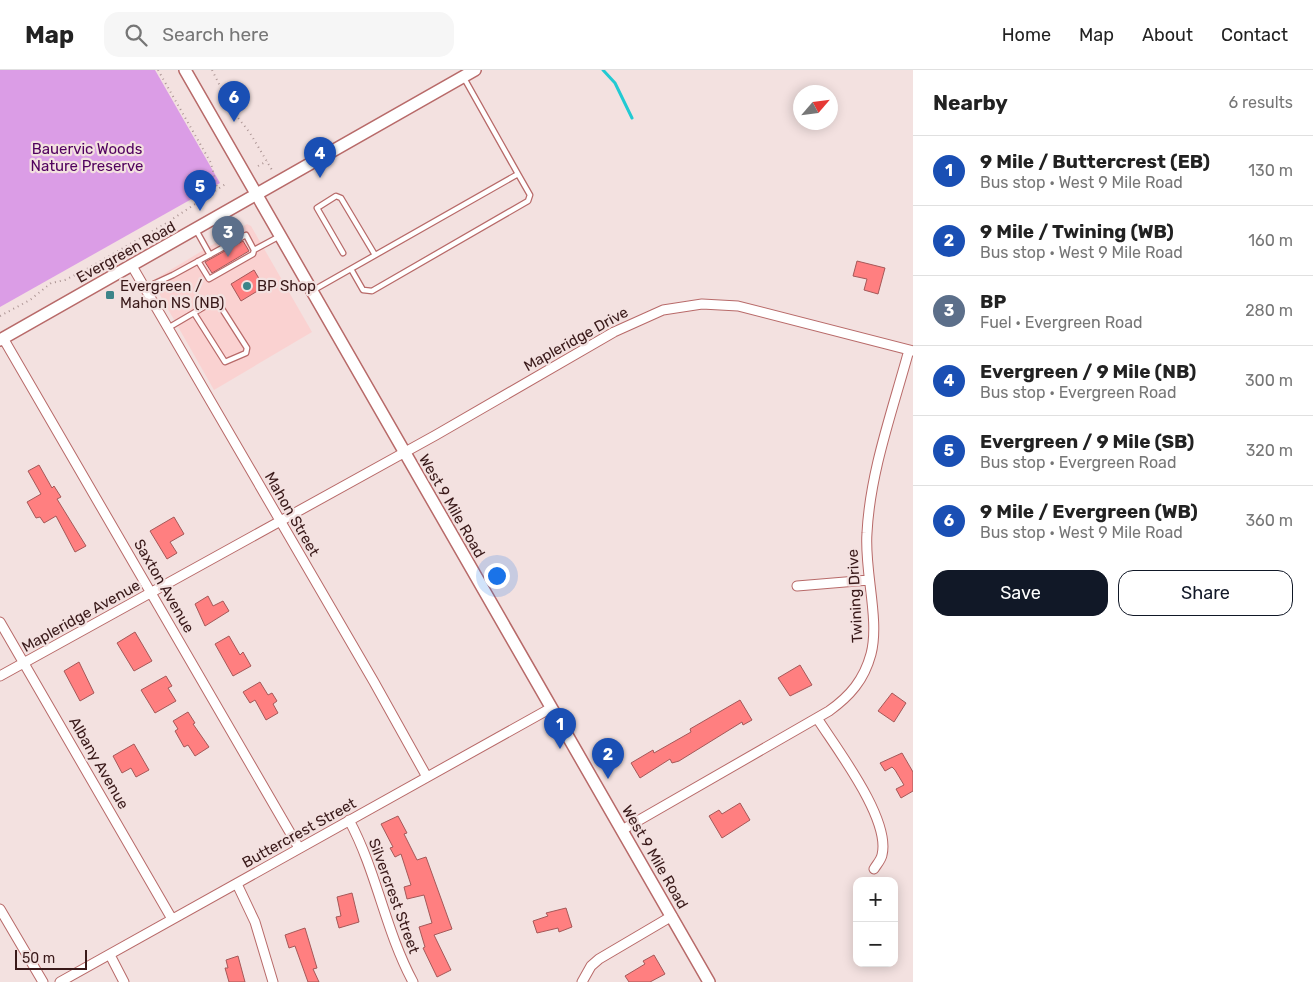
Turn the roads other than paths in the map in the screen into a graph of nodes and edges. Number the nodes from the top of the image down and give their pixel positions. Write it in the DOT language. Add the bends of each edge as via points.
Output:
graph roads {
  1 [pos="185,70"];
  2 [pos="475,70"];
  3 [pos="463,77"];
  4 [pos="518,174"];
  5 [pos="258,195"];
  6 [pos="196,230"];
  7 [pos="281,236"];
  8 [pos="254,250"];
  9 [pos="343,254"];
  10 [pos="210,255"];
  11 [pos="375,255"];
  12 [pos="198,261"];
  13 [pos="132,266"];
  14 [pos="351,270"];
  15 [pos="144,288"];
  16 [pos="312,291"];
  17 [pos="194,313"];
  18 [pos="168,328"];
  19 [pos="2,339"];
  20 [pos="911,351"];
  21 [pos="403,452"];
  22 [pos="279,520"];
  23 [pos="869,580"];
  24 [pos="797,586"];
  25 [pos="152,593"];
  26 [pos="0,622"];
  27 [pos="25,662"];
  28 [pos="0,676"];
  29 [pos="551,708"];
  30 [pos="817,718"];
  31 [pos="427,777"];
  32 [pos="349,820"];
  33 [pos="622,830"];
  34 [pos="300,848"];
  35 [pos="874,868"];
  36 [pos="237,884"];
  37 [pos="0,909"];
  38 [pos="672,916"];
  39 [pos="172,919"];
  40 [pos="110,955"];
  41 [pos="43,982"];
  42 [pos="60,982"];
  43 [pos="124,982"];
  44 [pos="273,982"];
  45 [pos="412,982"];
  46 [pos="582,982"];
  47 [pos="709,982"];
  1 -- 5 [label="main road, West 9 Mile Road"];
  2 -- 3 [label="main road, Evergreen Road"];
  3 -- 4 [label="lane"];
  3 -- 5 [label="main road, Evergreen Road"];
  4 -- 11 [label="lane"];
  4 -- 14 [label="lane" via="530,195 528,201 372,291 363,290"];
  5 -- 6 [label="main road, Evergreen Road"];
  5 -- 7 [label="main road, West 9 Mile Road"];
  6 -- 10 [label="lane"];
  6 -- 13 [label="main road, Evergreen Road"];
  7 -- 8 [label="lane"];
  7 -- 16 [label="main road, West 9 Mile Road"];
  8 -- 10 [label="lane" via="246,235"];
  8 -- 12 [label="lane" via="253,254 210,280"];
  9 -- 11 [label="lane" via="318,208 336,196 341,198"];
  10 -- 12 [label="lane"];
  11 -- 14 [label="lane"];
  12 -- 15 [label="lane"];
  13 -- 15 [label="street, Mahon Street"];
  13 -- 19 [label="main road, Evergreen Road"];
  14 -- 16 [label="lane"];
  15 -- 18 [label="street, Mahon Street"];
  16 -- 21 [label="main road, West 9 Mile Road"];
  17 -- 17 [label="lane" via="214,301 220,302 247,348 246,353 225,362"];
  17 -- 18 [label="lane"];
  18 -- 22 [label="street, Mahon Street"];
  19 -- 25 [label="street, Saxton Avenue"];
  20 -- 21 [label="street, Mapleridge Drive" via="738,306 702,304 676,307 630,324"];
  20 -- 23 [label="street, Twining Drive" via="869,509 866,535"];
  21 -- 22 [label="street, Mapleridge Drive"];
  21 -- 29 [label="main road, West 9 Mile Road"];
  22 -- 25 [label="street, Mapleridge Avenue"];
  22 -- 31 [label="street, Mahon Street"];
  23 -- 24 [label="street"];
  23 -- 30 [label="street, Twining Drive" via="873,638 867,668 848,696"];
  25 -- 27 [label="street, Mapleridge Avenue"];
  25 -- 34 [label="street, Saxton Avenue"];
  26 -- 27 [label="street, Albany Avenue"];
  27 -- 28 [label="street, Mapleridge Avenue"];
  27 -- 39 [label="street, Albany Avenue"];
  29 -- 31 [label="street, Buttercrest Street"];
  29 -- 33 [label="main road, West 9 Mile Road"];
  30 -- 33 [label="street, Twining Drive"];
  30 -- 35 [label="street" via="866,795 877,819 882,856"];
  31 -- 32 [label="street, Buttercrest Street"];
  32 -- 34 [label="street, Buttercrest Street"];
  32 -- 45 [label="street, Silvercrest Street" via="366,852 393,940"];
  33 -- 38 [label="main road, West 9 Mile Road"];
  34 -- 36 [label="street, Buttercrest Street"];
  36 -- 39 [label="street, Buttercrest Street"];
  36 -- 44 [label="street" via="258,931"];
  37 -- 41 [label="street"];
  38 -- 46 [label="street" via="598,959"];
  38 -- 47 [label="main road, West 9 Mile Road"];
  39 -- 40 [label="street, Buttercrest Street"];
  40 -- 42 [label="street, Buttercrest Street"];
  40 -- 43 [label="street"];
}
